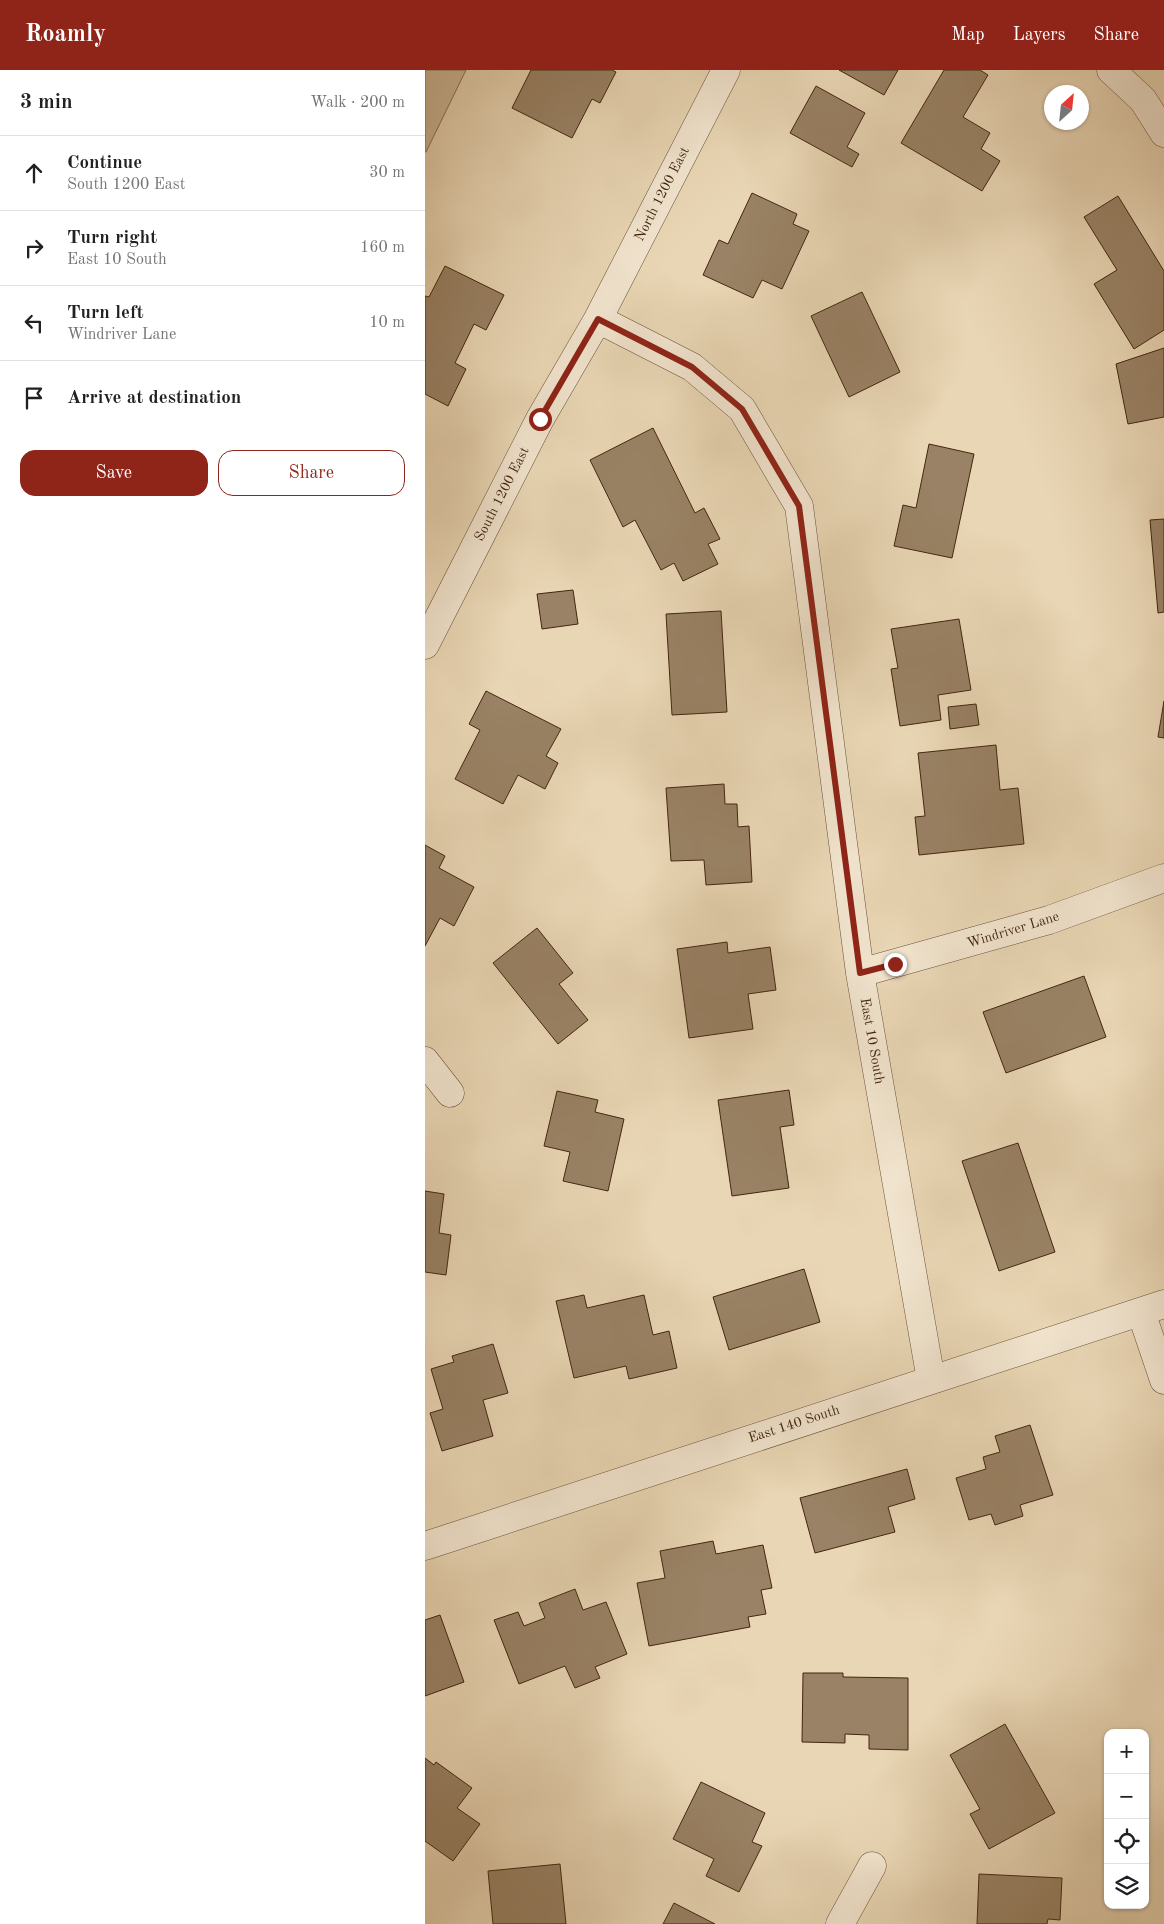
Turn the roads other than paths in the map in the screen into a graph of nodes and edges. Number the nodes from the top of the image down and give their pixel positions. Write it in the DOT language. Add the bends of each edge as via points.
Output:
graph roads {
  1 [pos="726,70"];
  2 [pos="1111,70"];
  3 [pos="1164,133"];
  4 [pos="598,319"];
  5 [pos="425,645"];
  6 [pos="1164,878"];
  7 [pos="860,973"];
  8 [pos="425,1061"];
  9 [pos="450,1093"];
  10 [pos="1152,1308"];
  11 [pos="931,1380"];
  12 [pos="1164,1380"];
  13 [pos="425,1546"];
  14 [pos="872,1866"];
  15 [pos="840,1924"];
  1 -- 4 [label="street, North 1200 East"];
  2 -- 3 [label="street" via="1143,100"];
  4 -- 5 [label="street, South 1200 East" via="540,419"];
  4 -- 7 [label="street, East 10 South" via="692,367 742,409 799,506"];
  6 -- 7 [label="street, Windriver Lane" via="1049,920"];
  7 -- 11 [label="street, East 10 South"];
  8 -- 9 [label="street"];
  10 -- 11 [label="street, East 140 South"];
  10 -- 12 [label="street"];
  11 -- 13 [label="street, East 140 South"];
  14 -- 15 [label="street"];
}
